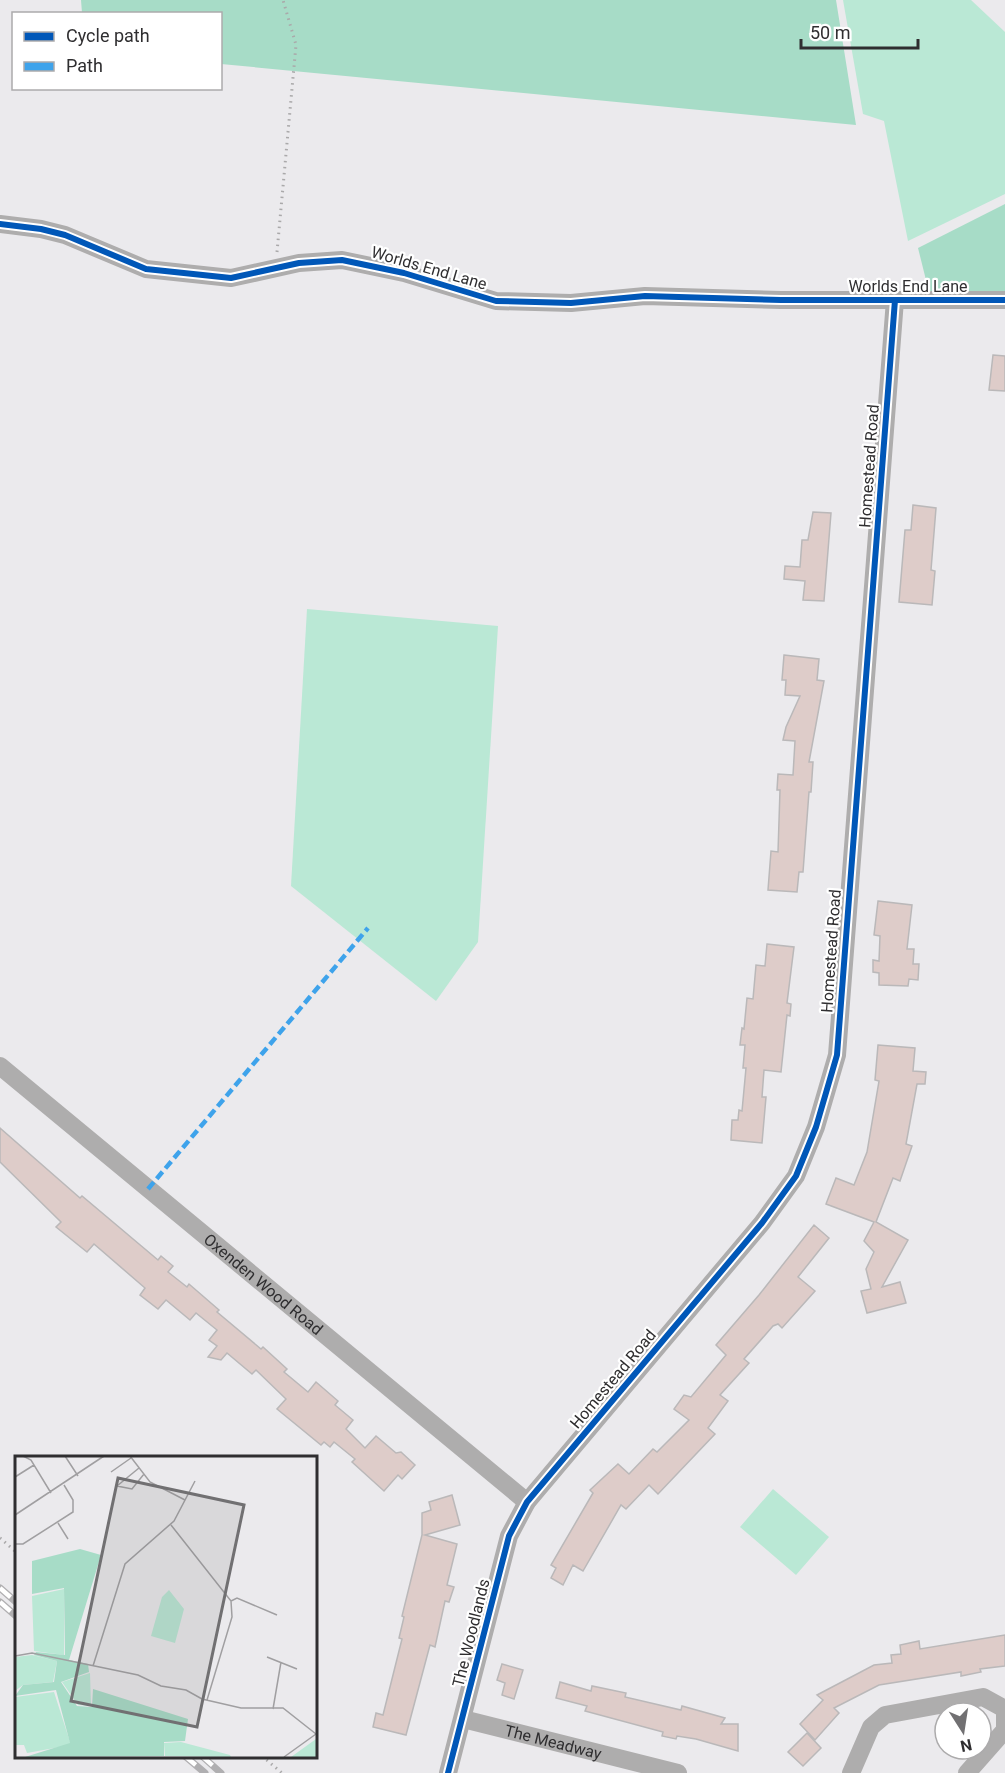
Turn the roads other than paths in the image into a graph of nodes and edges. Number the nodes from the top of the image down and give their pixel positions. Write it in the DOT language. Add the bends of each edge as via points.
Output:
graph roads {
  1 [pos="0,224"];
  2 [pos="895,300"];
  3 [pos="1005,300"];
  4 [pos="0,1066"];
  5 [pos="527,1503"];
  6 [pos="1005,1708"];
  7 [pos="463,1719"];
  8 [pos="448,1773"];
  9 [pos="678,1773"];
  10 [pos="851,1773"];
  11 [pos="967,1773"];
  1 -- 2 [label="street, Worlds End Lane" via="65,235 146,269 231,278 318,260 342,260 404,273 476,297 533,304 645,296"];
  2 -- 3 [label="street, Worlds End Lane"];
  2 -- 5 [label="street, Homestead Road" via="837,1055 816,1127 796,1176 762,1223"];
  4 -- 5 [label="street, Oxenden Wood Road"];
  5 -- 7 [label="street, The Woodlands" via="509,1536"];
  6 -- 10 [label="street" via="983,1697 885,1715 872,1727"];
  6 -- 11 [label="street" via="1005,1730"];
  7 -- 8 [label="street, The Woodlands"];
  7 -- 9 [label="street, The Meadway"];
}
